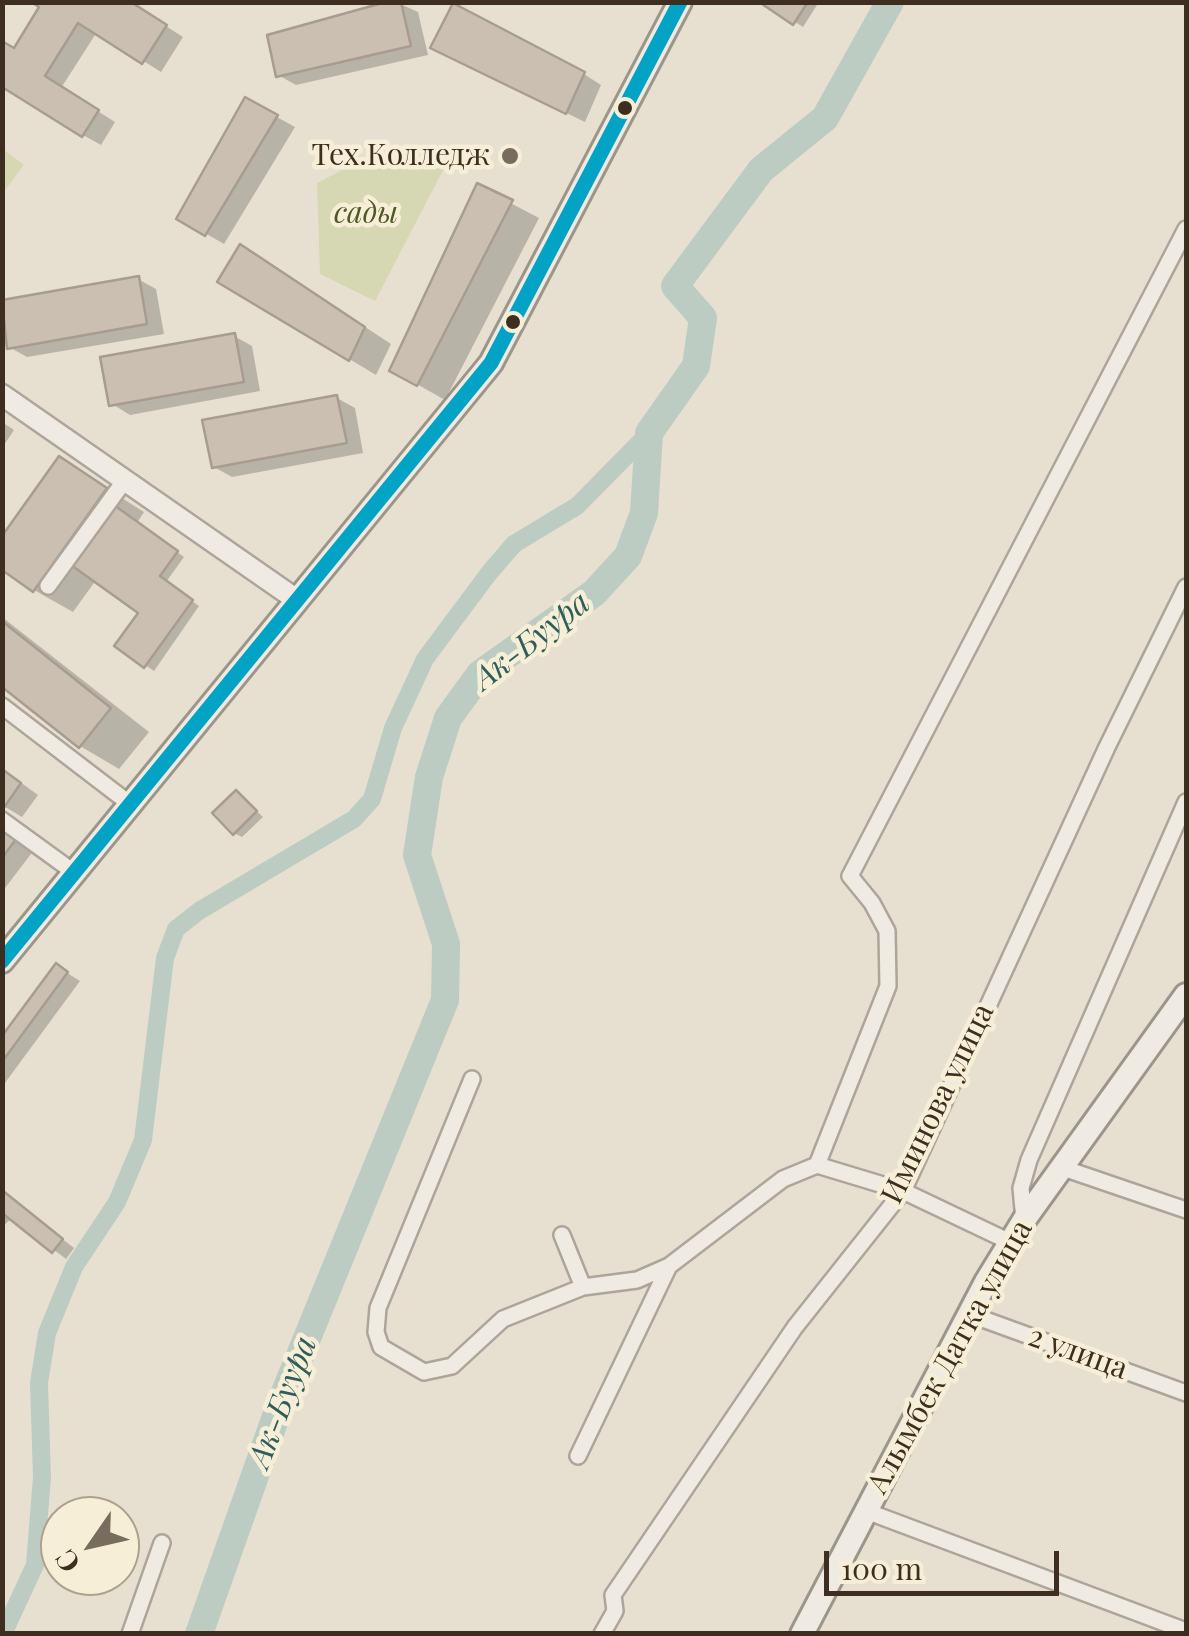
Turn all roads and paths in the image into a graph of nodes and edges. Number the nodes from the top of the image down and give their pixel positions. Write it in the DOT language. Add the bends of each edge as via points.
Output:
graph roads {
  1 [pos="680,2"];
  2 [pos="1186,229"];
  3 [pos="4,398"];
  4 [pos="126,480"];
  5 [pos="48,586"];
  6 [pos="1186,587"];
  7 [pos="298,600"];
  8 [pos="2,706"];
  9 [pos="1186,802"];
  10 [pos="130,804"];
  11 [pos="2,820"];
  12 [pos="75,872"];
  13 [pos="2,961"];
  14 [pos="1184,1002"];
  15 [pos="472,1079"];
  16 [pos="816,1165"];
  17 [pos="1063,1168"];
  18 [pos="902,1190"];
  19 [pos="1186,1210"];
  20 [pos="1024,1220"];
  21 [pos="562,1235"];
  22 [pos="1010,1242"];
  23 [pos="669,1266"];
  24 [pos="583,1287"];
  25 [pos="969,1314"];
  26 [pos="1186,1393"];
  27 [pos="578,1456"];
  28 [pos="866,1511"];
  29 [pos="162,1543"];
  30 [pos="1186,1631"];
  31 [pos="130,1634"];
  32 [pos="602,1634"];
  33 [pos="802,1634"];
  1 -- 7 [label="main road" via="491,363"];
  2 -- 16 [label="street" via="850,876 887,931 888,986"];
  3 -- 4 [label="street"];
  4 -- 5 [label="street"];
  4 -- 7 [label="street"];
  6 -- 18 [label="street, Иминова улица"];
  7 -- 10 [label="main road"];
  8 -- 10 [label="street"];
  9 -- 20 [label="street" via="1028,1160 1021,1188"];
  10 -- 12 [label="main road"];
  11 -- 12 [label="street"];
  12 -- 13 [label="main road"];
  14 -- 17 [label="main road, Алымбек Датка улица"];
  15 -- 24 [label="street" via="378,1308 382,1347 424,1372 452,1366 503,1319"];
  16 -- 18 [label="street"];
  16 -- 23 [label="street" via="783,1179"];
  17 -- 19 [label="street"];
  17 -- 20 [label="main road, Алымбек Датка улица"];
  18 -- 22 [label="street"];
  18 -- 32 [label="street, Иминова улица" via="795,1327 613,1595 615,1611"];
  20 -- 22 [label="main road, Алымбек Датка улица"];
  21 -- 24 [label="street"];
  22 -- 25 [label="main road, Алымбек Датка улица"];
  23 -- 24 [label="street" via="637,1280"];
  23 -- 27 [label="street"];
  25 -- 26 [label="street, 2 улица"];
  25 -- 28 [label="main road, Алымбек Датка улица"];
  28 -- 30 [label="street"];
  28 -- 33 [label="main road, Алымбек Датка улица"];
  29 -- 31 [label="street"];
}
